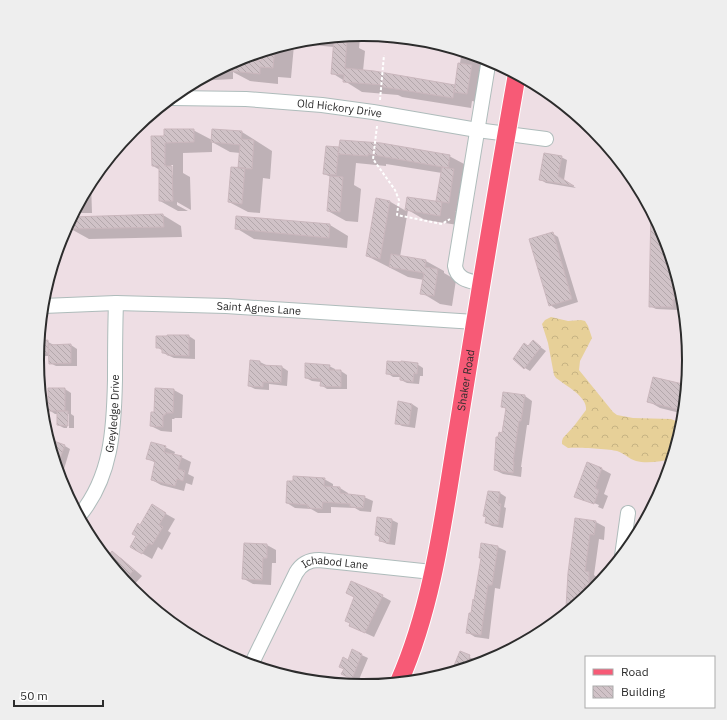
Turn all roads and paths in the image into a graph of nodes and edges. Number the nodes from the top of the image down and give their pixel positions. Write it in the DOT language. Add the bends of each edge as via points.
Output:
graph roads {
  1 [pos="384,55"];
  2 [pos="488,66"];
  3 [pos="516,80"];
  4 [pos="182,98"];
  5 [pos="379,113"];
  6 [pos="477,130"];
  7 [pos="506,134"];
  8 [pos="546,139"];
  9 [pos="452,218"];
  10 [pos="482,284"];
  11 [pos="116,303"];
  12 [pos="49,306"];
  13 [pos="475,322"];
  14 [pos="83,511"];
  15 [pos="628,513"];
  16 [pos="624,545"];
  17 [pos="432,572"];
  18 [pos="254,659"];
  19 [pos="401,676"];
  1 -- 5 [label="path"];
  2 -- 6 [label="street"];
  3 -- 7 [label="main road, Shaker Road"];
  4 -- 5 [label="street, Old Hickory Drive" via="270,100"];
  5 -- 6 [label="street, Old Hickory Drive"];
  5 -- 9 [label="path" via="373,159 395,190 399,200 398,215 442,224"];
  6 -- 7 [label="street, Old Hickory Drive"];
  6 -- 10 [label="street" via="455,266 461,278"];
  7 -- 8 [label="street, Old Hickory Drive"];
  7 -- 10 [label="main road, Shaker Road"];
  10 -- 13 [label="main road, Shaker Road"];
  11 -- 12 [label="street, Saint Agnes Lane"];
  11 -- 13 [label="street, Saint Agnes Lane" via="267,308"];
  11 -- 14 [label="street, Greyledge Drive" via="111,446 99,483"];
  13 -- 17 [label="main road, Shaker Road"];
  15 -- 16 [label="street"];
  17 -- 18 [label="street, Ichabod Lane" via="319,560 305,563 296,573"];
  17 -- 19 [label="main road, Shaker Road" via="419,628"];
}
